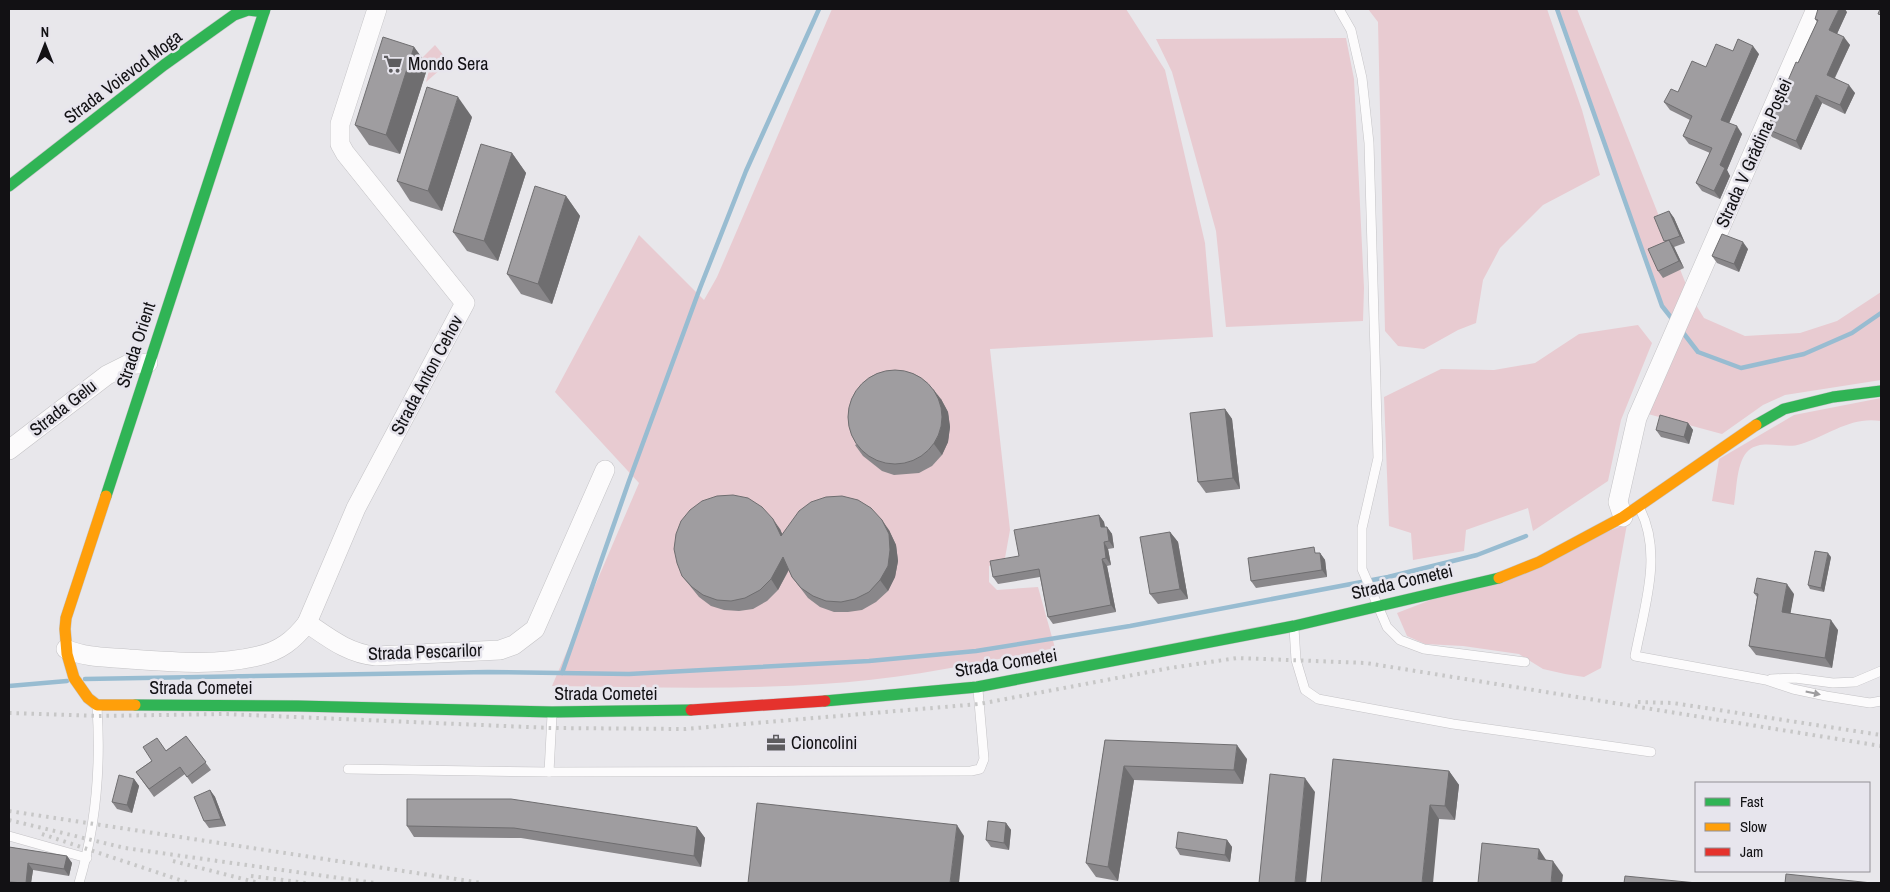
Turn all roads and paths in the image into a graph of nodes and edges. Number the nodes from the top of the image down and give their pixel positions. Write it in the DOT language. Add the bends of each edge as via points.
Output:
graph roads {
  1 [pos="377,9"];
  2 [pos="1340,9"];
  3 [pos="1816,9"];
  4 [pos="265,10"];
  5 [pos="9,186"];
  6 [pos="148,363"];
  7 [pos="1881,391"];
  8 [pos="9,450"];
  9 [pos="605,470"];
  10 [pos="1638,506"];
  11 [pos="1623,517"];
  12 [pos="1378,606"];
  13 [pos="308,623"];
  14 [pos="1294,626"];
  15 [pos="68,656"];
  16 [pos="1525,662"];
  17 [pos="1881,671"];
  18 [pos="1766,680"];
  19 [pos="978,688"];
  20 [pos="1881,702"];
  21 [pos="97,704"];
  22 [pos="552,712"];
  23 [pos="1650,752"];
  24 [pos="348,769"];
  25 [pos="549,772"];
  26 [pos="9,836"];
  27 [pos="86,858"];
  28 [pos="79,883"];
  1 -- 13 [label="street, Strada Anton Cehov" via="340,124 340,144 465,303 356,508"];
  2 -- 12 [label="lane" via="1351,30 1362,78 1369,143 1378,458 1362,528 1362,569"];
  3 -- 11 [label="street, Strada V Grădina Poștei" via="1636,418 1618,502"];
  4 -- 5 [label="street, Strada Voievod Moga" via="248,10 234,15"];
  4 -- 6 [label="street, Strada Orient"];
  6 -- 8 [label="street, Strada Gelu" via="120,367 107,375"];
  6 -- 15 [label="street, Strada Orient" via="66,618"];
  7 -- 10 [label="street, Strada Cometei" via="1833,397 1784,409 1742,433"];
  9 -- 13 [label="street, Strada Pescarilor" via="535,629 514,645 490,650 362,655 345,648"];
  10 -- 11 [label="street, Strada Cometei"];
  10 -- 18 [label="lane" via="1650,531 1652,562 1636,656"];
  11 -- 12 [label="street, Strada Cometei" via="1539,562 1504,576"];
  12 -- 14 [label="street, Strada Cometei"];
  12 -- 16 [label="lane" via="1388,627 1400,640 1424,648"];
  13 -- 15 [label="street" via="291,643 260,656 223,662"];
  14 -- 19 [label="street, Strada Cometei"];
  14 -- 23 [label="lane" via="1296,660 1305,690 1318,699 1453,724"];
  15 -- 21 [label="street, Strada Orient" via="82,693"];
  17 -- 18 [label="lane" via="1855,682 1795,678"];
  18 -- 20 [label="lane, one-way" via="1826,696"];
  19 -- 22 [label="street, Strada Cometei" via="779,705"];
  19 -- 25 [label="lane" via="984,760 980,769"];
  21 -- 22 [label="street, Strada Cometei"];
  21 -- 27 [label="lane" via="98,774 94,825"];
  22 -- 25 [label="lane"];
  24 -- 25 [label="lane"];
  26 -- 27 [label="lane"];
  27 -- 28 [label="lane"];
}
